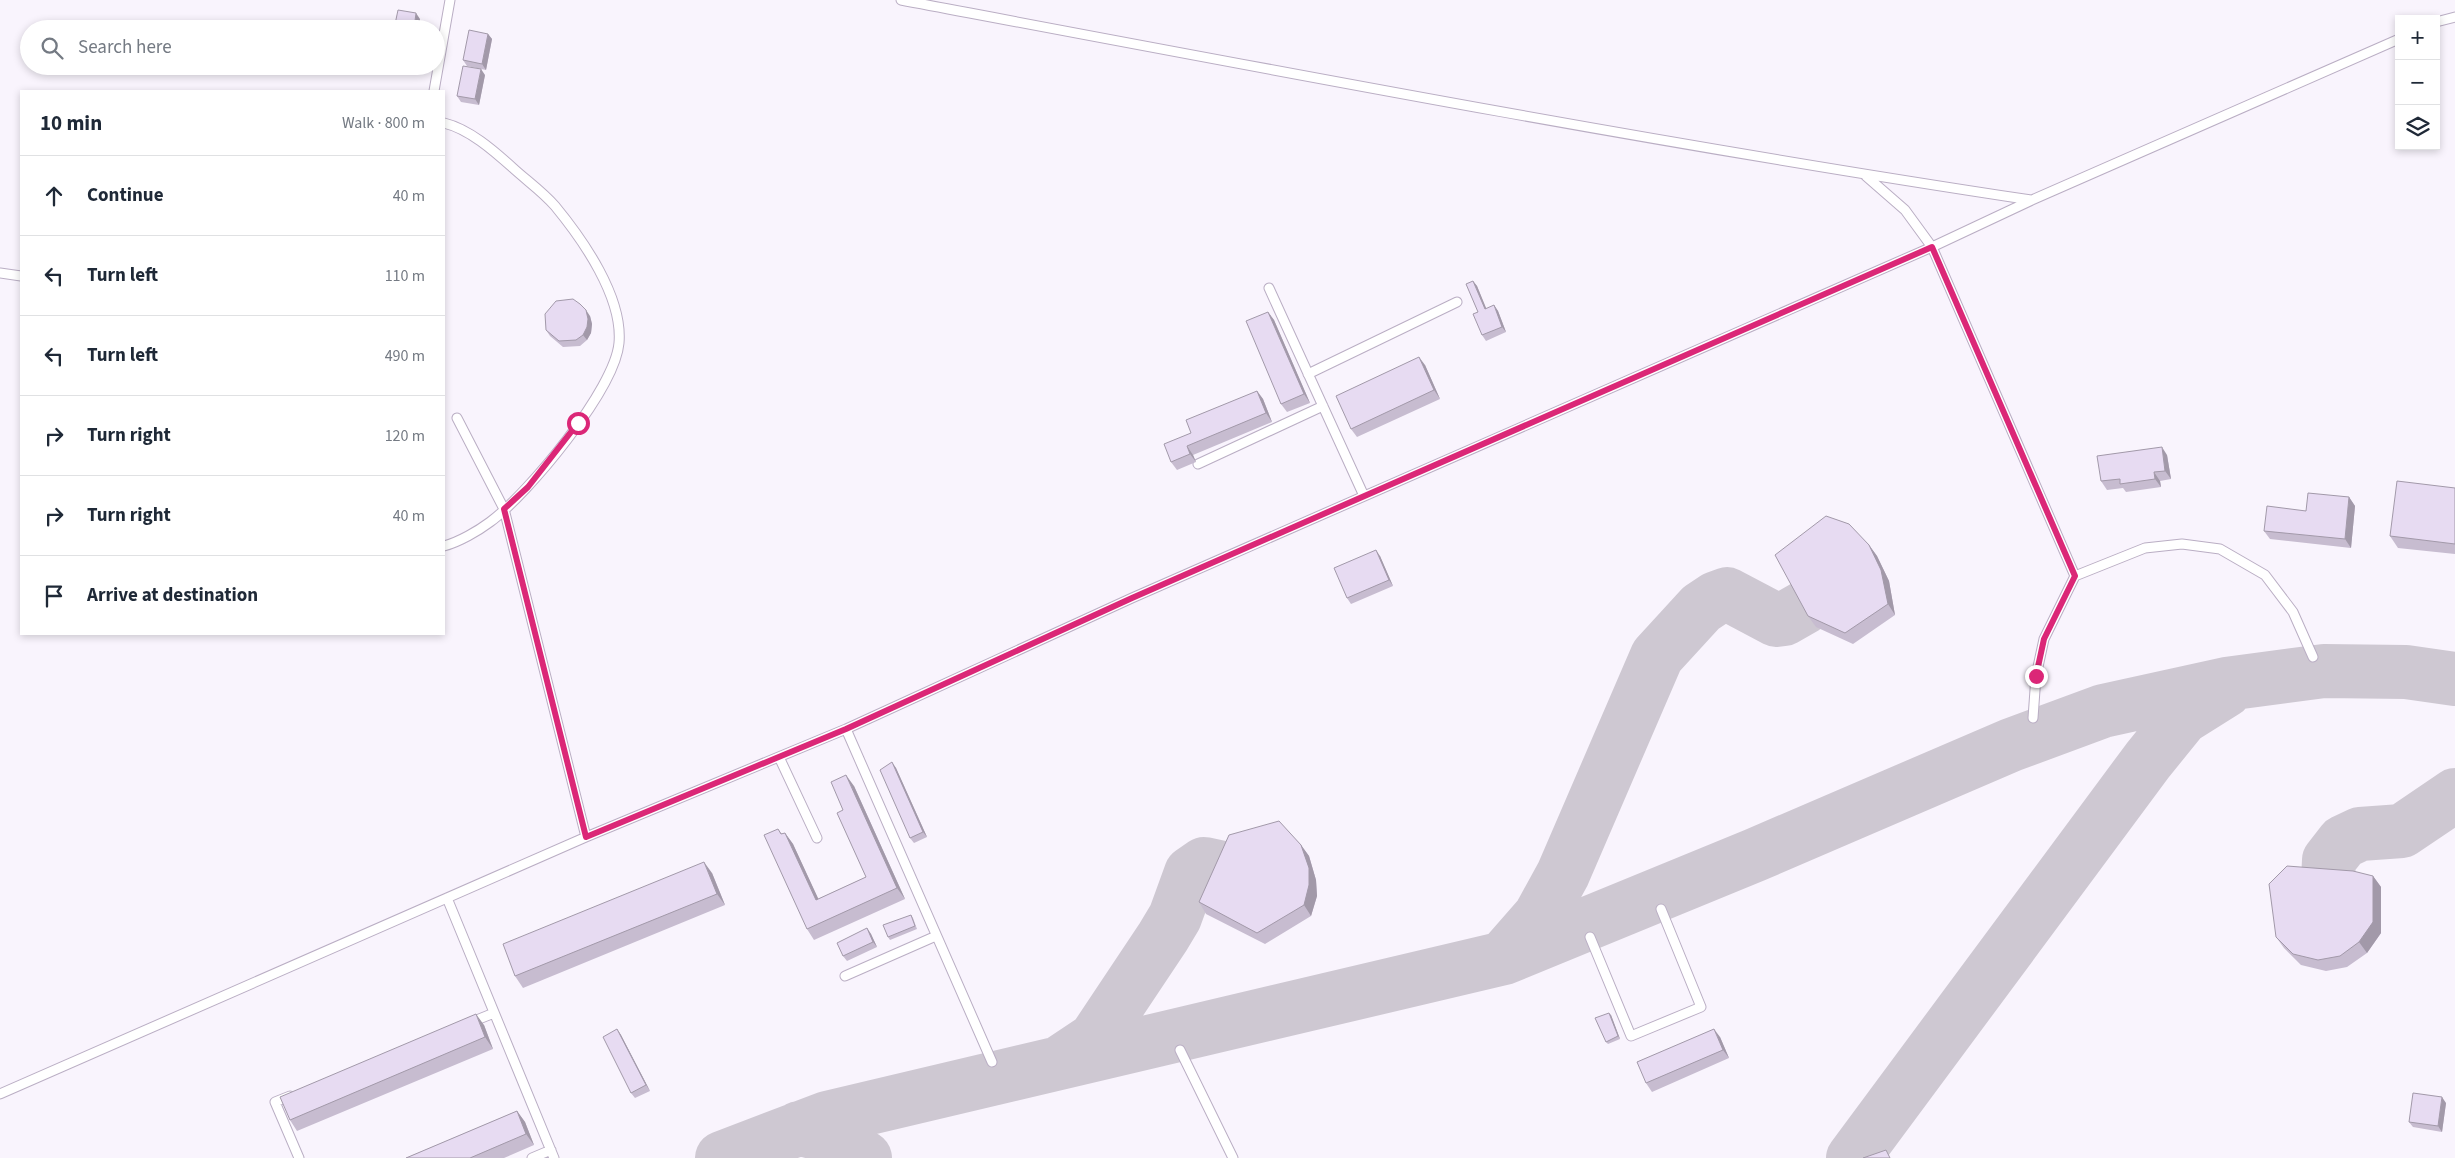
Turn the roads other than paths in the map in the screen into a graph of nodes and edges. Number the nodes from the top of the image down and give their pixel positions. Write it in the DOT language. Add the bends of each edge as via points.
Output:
graph roads {
  1 [pos="450,0"];
  2 [pos="901,0"];
  3 [pos="2455,17"];
  4 [pos="2440,21"];
  5 [pos="445,28"];
  6 [pos="2395,40"];
  7 [pos="437,75"];
  8 [pos="434,90"];
  9 [pos="445,123"];
  10 [pos="1866,176"];
  11 [pos="2032,200"];
  12 [pos="1932,247"];
  13 [pos="0,273"];
  14 [pos="20,276"];
  15 [pos="1269,288"];
  16 [pos="1457,302"];
  17 [pos="1308,374"];
  18 [pos="1323,406"];
  19 [pos="457,418"];
  20 [pos="1198,464"];
  21 [pos="1364,496"];
  22 [pos="504,509"];
  23 [pos="445,546"];
  24 [pos="2075,576"];
  25 [pos="2313,657"];
  26 [pos="2033,718"];
  27 [pos="846,729"];
  28 [pos="779,757"];
  29 [pos="586,837"];
  30 [pos="816,838"];
  31 [pos="447,898"];
  32 [pos="1661,909"];
  33 [pos="936,936"];
  34 [pos="1590,937"];
  35 [pos="845,976"];
  36 [pos="494,1012"];
  37 [pos="458,1027"];
  38 [pos="1180,1050"];
  39 [pos="992,1062"];
  40 [pos="303,1090"];
  41 [pos="0,1094"];
  42 [pos="552,1154"];
  43 [pos="299,1158"];
  44 [pos="532,1158"];
  45 [pos="1233,1158"];
  1 -- 5 [label="lane"];
  2 -- 10 [label="lane"];
  3 -- 4 [label="lane"];
  6 -- 11 [label="lane"];
  7 -- 8 [label="lane"];
  9 -- 22 [label="lane" via="495,152 554,205 595,262 614,303 619,343 609,377 528,487"];
  10 -- 11 [label="lane"];
  10 -- 12 [label="lane" via="1905,210"];
  11 -- 12 [label="lane"];
  12 -- 21 [label="lane"];
  12 -- 24 [label="lane"];
  13 -- 14 [label="lane"];
  15 -- 17 [label="lane"];
  16 -- 17 [label="lane"];
  17 -- 18 [label="lane"];
  18 -- 20 [label="lane"];
  18 -- 21 [label="lane"];
  19 -- 22 [label="lane"];
  21 -- 27 [label="lane"];
  22 -- 23 [label="lane" via="491,522"];
  22 -- 29 [label="lane"];
  24 -- 25 [label="lane" via="2145,548 2182,544 2220,549 2265,574 2293,612"];
  24 -- 26 [label="lane" via="2044,639 2036,676"];
  27 -- 28 [label="lane"];
  27 -- 33 [label="lane"];
  28 -- 29 [label="lane"];
  28 -- 30 [label="lane"];
  29 -- 31 [label="lane"];
  31 -- 36 [label="lane"];
  31 -- 41 [label="lane"];
  32 -- 34 [label="lane" via="1701,1007 1631,1036"];
  33 -- 35 [label="lane"];
  33 -- 39 [label="lane"];
  36 -- 37 [label="lane"];
  36 -- 42 [label="lane"];
  38 -- 45 [label="lane"];
  40 -- 43 [label="lane" via="275,1102"];
  42 -- 44 [label="lane"];
}
